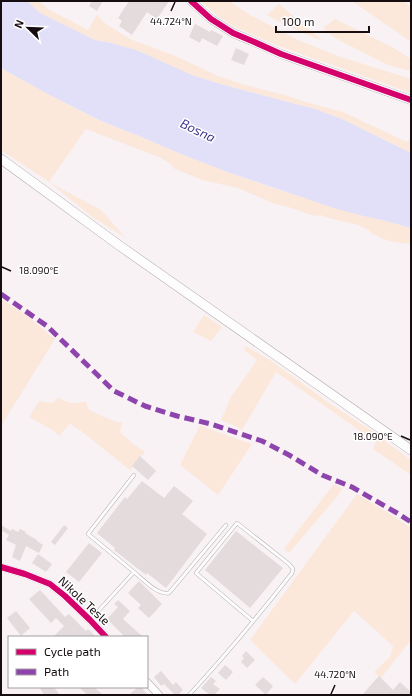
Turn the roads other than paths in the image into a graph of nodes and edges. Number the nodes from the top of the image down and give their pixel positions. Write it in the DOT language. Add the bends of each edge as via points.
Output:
graph roads {
  1 [pos="191,1"];
  2 [pos="411,100"];
  3 [pos="1,159"];
  4 [pos="411,450"];
  5 [pos="134,475"];
  6 [pos="226,525"];
  7 [pos="1,568"];
  8 [pos="134,572"];
  9 [pos="90,620"];
  10 [pos="254,621"];
  11 [pos="105,636"];
  12 [pos="148,683"];
  13 [pos="159,695"];
  14 [pos="189,695"];
  1 -- 2 [label="main road" via="211,19 233,33 280,54"];
  3 -- 4 [label="main road" via="120,246"];
  5 -- 8 [label="lane" via="88,534"];
  6 -- 8 [label="lane" via="169,593 158,592"];
  7 -- 9 [label="street, Nikole Tesle" via="50,584"];
  8 -- 9 [label="lane"];
  9 -- 11 [label="street, Nikole Tesle"];
  10 -- 10 [label="lane" via="293,569 237,522 196,573"];
  10 -- 14 [label="lane"];
  12 -- 13 [label="street"];
}
